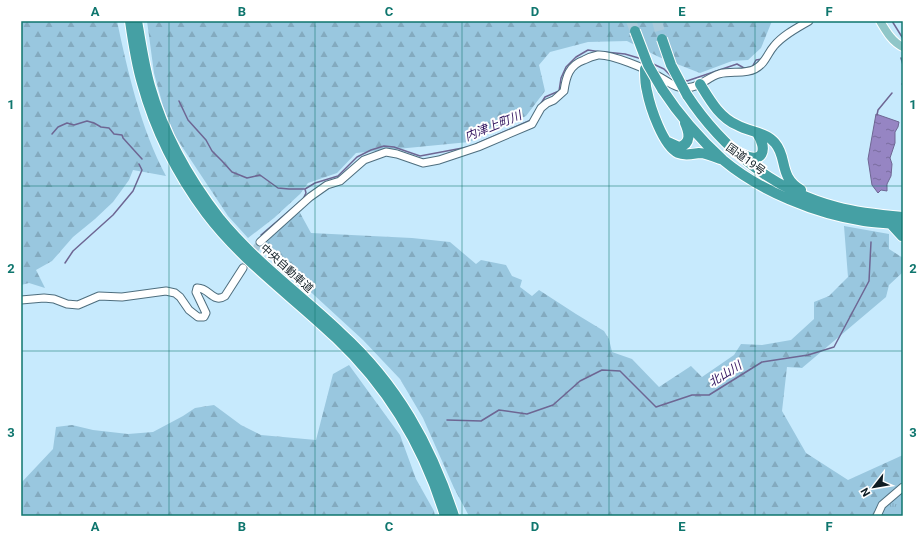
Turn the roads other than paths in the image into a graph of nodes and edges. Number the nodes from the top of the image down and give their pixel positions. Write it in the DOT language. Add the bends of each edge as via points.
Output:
graph roads {
  1 [pos="130,21"];
  2 [pos="138,21"];
  3 [pos="809,21"];
  4 [pos="880,21"];
  5 [pos="635,31"];
  6 [pos="662,39"];
  7 [pos="903,47"];
  8 [pos="645,69"];
  9 [pos="700,84"];
  10 [pos="684,120"];
  11 [pos="757,133"];
  12 [pos="666,141"];
  13 [pos="729,147"];
  14 [pos="724,160"];
  15 [pos="818,201"];
  16 [pos="903,217"];
  17 [pos="891,224"];
  18 [pos="903,225"];
  19 [pos="902,236"];
  20 [pos="260,242"];
  21 [pos="243,268"];
  22 [pos="21,300"];
  23 [pos="903,487"];
  24 [pos="445,516"];
  25 [pos="454,516"];
  26 [pos="877,516"];
  1 -- 24 [label="highway, 中央自動車道" via="136,59 148,103 172,161 193,194 234,247 336,338 377,382 417,444 434,481"];
  2 -- 25 [label="highway, 中央自動車道" via="150,86 159,112 177,153 200,192 237,238 358,348 384,378 424,440 442,480"];
  3 -- 9 [label="street" via="782,38 773,47 767,59 755,69 719,74"];
  4 -- 7 [label="main road" via="890,37"];
  5 -- 10 [label="highway, 国道19号, bridge" via="648,65"];
  6 -- 13 [label="highway, 国道19号, bridge" via="671,65 687,95"];
  8 -- 9 [label="street" via="679,88"];
  8 -- 12 [label="highway" via="650,106"];
  8 -- 20 [label="street" via="608,56 599,55 581,61 571,68 566,77 564,91 546,103 532,124 478,147 428,162 423,163 386,152 373,156 364,160 340,181 327,185 310,197"];
  9 -- 11 [label="highway" via="723,115 736,125"];
  10 -- 12 [label="highway" via="689,133 685,144 678,147"];
  10 -- 14 [label="highway, 国道19号"];
  11 -- 13 [label="highway" via="764,149 758,157 749,158"];
  11 -- 15 [label="highway" via="763,134 775,143 788,178 796,187"];
  12 -- 14 [label="highway" via="677,153 683,155 700,153"];
  13 -- 15 [label="highway, 国道19号" via="764,174"];
  14 -- 17 [label="highway, 国道19号" via="757,183 813,208 863,221"];
  15 -- 16 [label="highway, 国道19号" via="865,213"];
  17 -- 18 [label="highway, 国道19号"];
  17 -- 19 [label="highway"];
  21 -- 22 [label="street" via="221,299 202,288 197,288 196,292 206,313 204,317 198,317 189,310 175,292 122,297 99,296 78,305 44,298"];
  23 -- 26 [label="street" via="882,505"];
}
